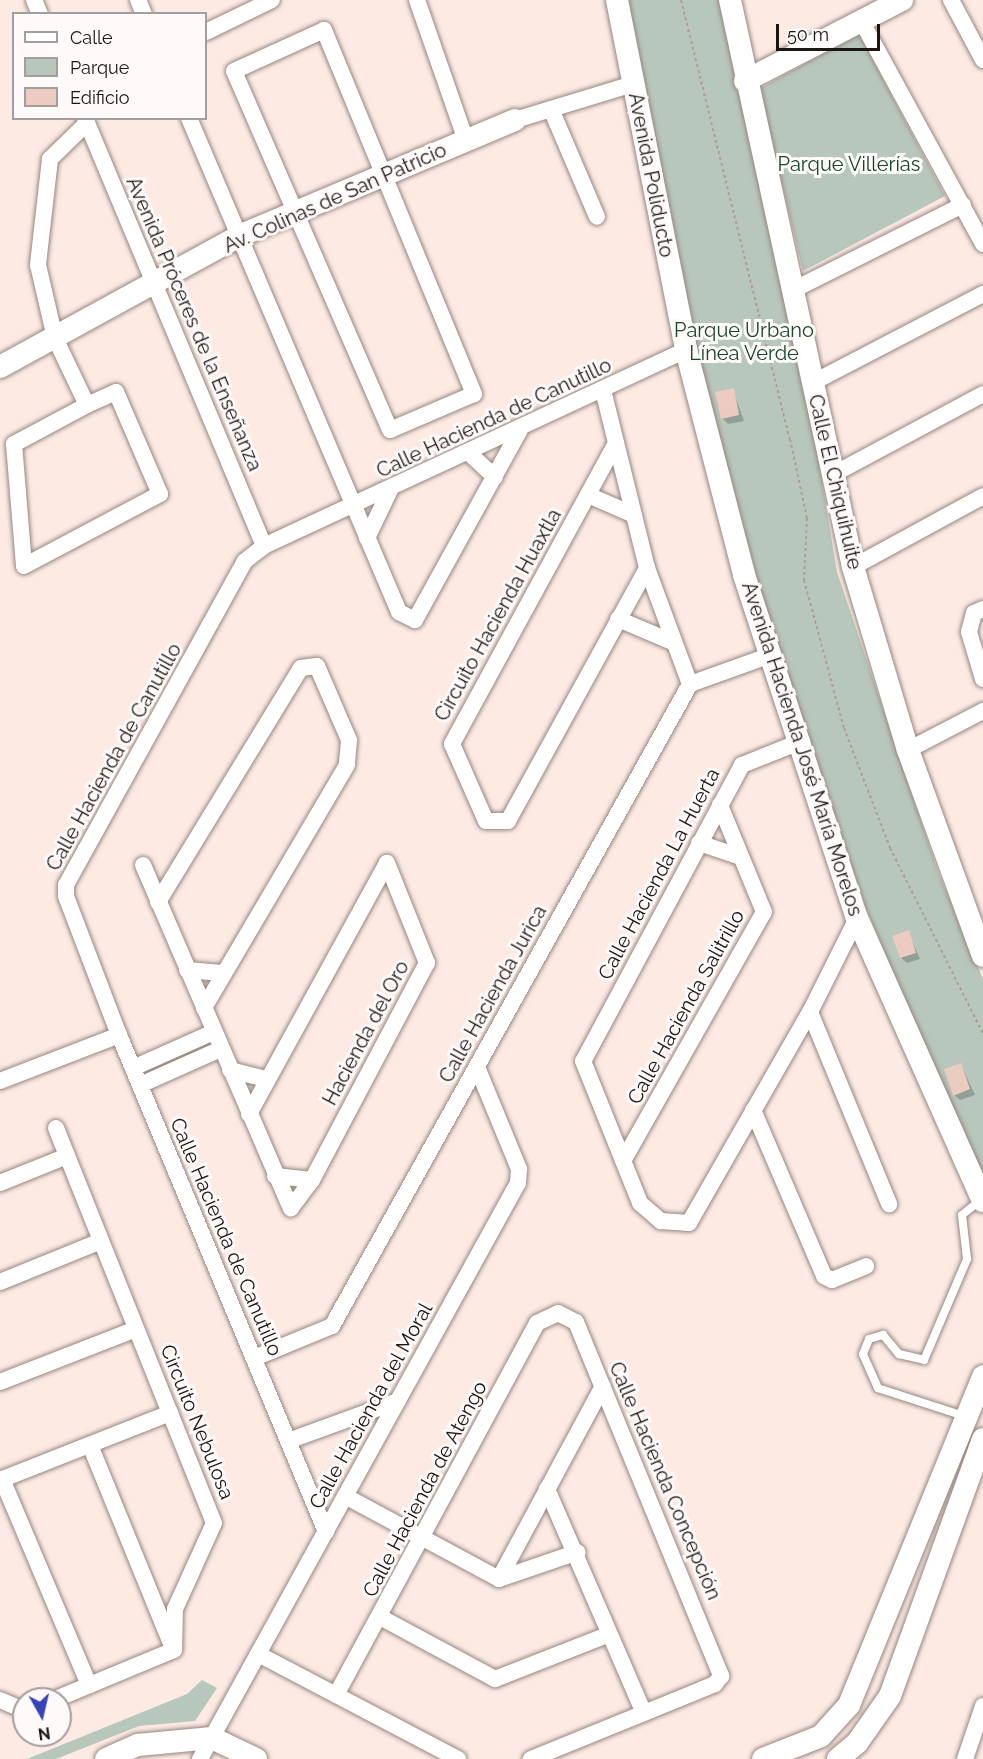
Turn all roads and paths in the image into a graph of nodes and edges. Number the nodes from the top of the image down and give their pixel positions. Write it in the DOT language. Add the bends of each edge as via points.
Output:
graph roads {
  1 [pos="272,0"];
  2 [pos="417,0"];
  3 [pos="617,0"];
  4 [pos="681,0"];
  5 [pos="730,0"];
  6 [pos="902,0"];
  7 [pos="951,0"];
  8 [pos="862,22"];
  9 [pos="207,32"];
  10 [pos="983,60"];
  11 [pos="745,81"];
  12 [pos="633,84"];
  13 [pos="551,109"];
  14 [pos="190,120"];
  15 [pos="515,120"];
  16 [pos="86,121"];
  17 [pos="465,141"];
  18 [pos="381,177"];
  19 [pos="963,205"];
  20 [pos="295,213"];
  21 [pos="597,217"];
  22 [pos="239,236"];
  23 [pos="983,244"];
  24 [pos="155,285"];
  25 [pos="793,291"];
  26 [pos="983,294"];
  27 [pos="55,338"];
  28 [pos="686,350"];
  29 [pos="0,367"];
  30 [pos="812,383"];
  31 [pos="603,390"];
  32 [pos="983,394"];
  33 [pos="87,405"];
  34 [pos="520,430"];
  35 [pos="616,443"];
  36 [pos="470,454"];
  37 [pos="832,475"];
  38 [pos="495,477"];
  39 [pos="390,490"];
  40 [pos="588,495"];
  41 [pos="983,496"];
  42 [pos="354,507"];
  43 [pos="633,515"];
  44 [pos="367,538"];
  45 [pos="264,546"];
  46 [pos="853,567"];
  47 [pos="647,568"];
  48 [pos="983,609"];
  49 [pos="618,620"];
  50 [pos="670,640"];
  51 [pos="771,655"];
  52 [pos="983,679"];
  53 [pos="690,684"];
  54 [pos="983,711"];
  55 [pos="802,741"];
  56 [pos="908,750"];
  57 [pos="720,805"];
  58 [pos="699,843"];
  59 [pos="741,857"];
  60 [pos="143,865"];
  61 [pos="158,902"];
  62 [pos="857,918"];
  63 [pos="876,951"];
  64 [pos="841,955"];
  65 [pos="983,956"];
  66 [pos="187,970"];
  67 [pos="222,973"];
  68 [pos="204,1008"];
  69 [pos="810,1012"];
  70 [pos="214,1032"];
  71 [pos="983,1034"];
  72 [pos="119,1035"];
  73 [pos="221,1049"];
  74 [pos="477,1067"];
  75 [pos="133,1068"];
  76 [pos="230,1070"];
  77 [pos="267,1079"];
  78 [pos="0,1082"];
  79 [pos="140,1085"];
  80 [pos="753,1110"];
  81 [pos="249,1114"];
  82 [pos="56,1128"];
  83 [pos="67,1156"];
  84 [pos="623,1161"];
  85 [pos="275,1176"];
  86 [pos="312,1180"];
  87 [pos="0,1183"];
  88 [pos="982,1200"];
  89 [pos="889,1204"];
  90 [pos="101,1241"];
  91 [pos="866,1266"];
  92 [pos="0,1282"];
  93 [pos="558,1313"];
  94 [pos="136,1329"];
  95 [pos="254,1358"];
  96 [pos="983,1376"];
  97 [pos="0,1382"];
  98 [pos="603,1386"];
  99 [pos="398,1401"];
  100 [pos="170,1413"];
  101 [pos="968,1417"];
  102 [pos="983,1438"];
  103 [pos="288,1441"];
  104 [pos="90,1445"];
  105 [pos="1,1480"];
  106 [pos="547,1489"];
  107 [pos="345,1496"];
  108 [pos="326,1532"];
  109 [pos="420,1541"];
  110 [pos="578,1552"];
  111 [pos="499,1579"];
  112 [pos="380,1617"];
  113 [pos="610,1634"];
  114 [pos="174,1650"];
  115 [pos="258,1654"];
  116 [pos="89,1685"];
  117 [pos="72,1692"];
  118 [pos="336,1695"];
  119 [pos="983,1706"];
  120 [pos="644,1713"];
  121 [pos="212,1738"];
  122 [pos="106,1759"];
  123 [pos="200,1759"];
  124 [pos="255,1759"];
  125 [pos="458,1759"];
  126 [pos="531,1759"];
  127 [pos="763,1759"];
  128 [pos="838,1759"];
  129 [pos="965,1759"];
  1 -- 9 [label="street"];
  2 -- 17 [label="street"];
  3 -- 12 [label="main road, Avenida Poliducto"];
  4 -- 71 [label="path" via="807,518 804,580 856,767 890,848"];
  5 -- 11 [label="main road, Calle El Chiquihuite"];
  6 -- 8 [label="main road"];
  7 -- 10 [label="street"];
  8 -- 11 [label="main road"];
  8 -- 19 [label="street"];
  11 -- 25 [label="main road, Calle El Chiquihuite"];
  12 -- 13 [label="street"];
  12 -- 28 [label="main road, Avenida Poliducto"];
  13 -- 15 [label="street"];
  13 -- 21 [label="street"];
  14 -- 22 [label="street"];
  15 -- 17 [label="main road, Av. Colinas de San Patricio"];
  16 -- 24 [label="street, Avenida Próceres de la Enseñanza"];
  16 -- 27 [label="street" via="50,159 38,265"];
  17 -- 18 [label="main road, Av. Colinas de San Patricio"];
  18 -- 20 [label="main road, Av. Colinas de San Patricio"];
  18 -- 20 [label="street" via="324,30 234,71"];
  18 -- 20 [label="street" via="474,394 390,430"];
  19 -- 23 [label="street"];
  19 -- 25 [label="street"];
  20 -- 22 [label="main road, Av. Colinas de San Patricio"];
  22 -- 24 [label="main road, Av. Colinas de San Patricio"];
  22 -- 42 [label="street"];
  24 -- 27 [label="main road, Av. Colinas de San Patricio"];
  24 -- 45 [label="street, Avenida Próceres de la Enseñanza"];
  25 -- 30 [label="main road, Calle El Chiquihuite"];
  26 -- 30 [label="street"];
  27 -- 29 [label="main road, Av. Colinas de San Patricio"];
  27 -- 33 [label="street"];
  28 -- 31 [label="street, Calle Hacienda de Canutillo"];
  28 -- 51 [label="main road, Avenida Hacienda José María Morelos" via="744,575"];
  30 -- 37 [label="main road, Calle El Chiquihuite"];
  31 -- 34 [label="street, Calle Hacienda de Canutillo"];
  31 -- 35 [label="street"];
  32 -- 37 [label="street"];
  33 -- 33 [label="street" via="14,444 24,566 160,494 116,392"];
  34 -- 36 [label="street, Calle Hacienda de Canutillo"];
  34 -- 38 [label="street"];
  35 -- 40 [label="street, Circuito Hacienda Huaxtla"];
  35 -- 43 [label="street"];
  36 -- 38 [label="street"];
  36 -- 39 [label="street, Calle Hacienda de Canutillo"];
  37 -- 46 [label="main road, Calle El Chiquihuite"];
  38 -- 44 [label="street" via="415,620 399,612"];
  39 -- 42 [label="street, Calle Hacienda de Canutillo"];
  39 -- 44 [label="street"];
  40 -- 43 [label="street"];
  40 -- 49 [label="street, Circuito Hacienda Huaxtla" via="452,744 486,821 508,820"];
  41 -- 46 [label="street"];
  42 -- 44 [label="street"];
  42 -- 45 [label="street, Calle Hacienda de Canutillo"];
  43 -- 47 [label="street"];
  45 -- 72 [label="street, Calle Hacienda de Canutillo" via="245,561 66,885 66,896"];
  46 -- 56 [label="main road, Calle El Chiquihuite"];
  47 -- 49 [label="street, Circuito Hacienda Huaxtla"];
  47 -- 50 [label="street"];
  48 -- 52 [label="street" via="969,622"];
  49 -- 50 [label="street"];
  50 -- 53 [label="street"];
  51 -- 53 [label="street"];
  51 -- 55 [label="main road, Avenida Hacienda José María Morelos"];
  53 -- 74 [label="street, Calle Hacienda Jurica"];
  54 -- 56 [label="street"];
  55 -- 57 [label="street, Calle Hacienda La Huerta" via="742,765"];
  55 -- 62 [label="main road, Avenida Hacienda José María Morelos"];
  56 -- 65 [label="main road"];
  57 -- 58 [label="street, Calle Hacienda La Huerta"];
  57 -- 59 [label="street, Calle Hacienda Salitrillo"];
  58 -- 59 [label="street"];
  58 -- 84 [label="street, Calle Hacienda La Huerta" via="583,1061"];
  59 -- 84 [label="street, Calle Hacienda Salitrillo" via="764,912"];
  60 -- 61 [label="street"];
  61 -- 66 [label="street"];
  61 -- 67 [label="street" via="300,668 308,663 317,666 351,752"];
  62 -- 63 [label="main road, Avenida Hacienda José María Morelos"];
  62 -- 64 [label="street"];
  63 -- 64 [label="street"];
  63 -- 88 [label="main road, Avenida Hacienda José María Morelos"];
  64 -- 69 [label="street"];
  66 -- 67 [label="street"];
  66 -- 68 [label="street"];
  67 -- 68 [label="street"];
  68 -- 70 [label="street"];
  69 -- 80 [label="street"];
  69 -- 89 [label="street"];
  70 -- 73 [label="street"];
  70 -- 75 [label="street"];
  72 -- 75 [label="street, Calle Hacienda de Canutillo"];
  72 -- 78 [label="street"];
  73 -- 76 [label="street"];
  73 -- 79 [label="street"];
  74 -- 95 [label="street, Calle Hacienda Jurica" via="332,1326"];
  74 -- 99 [label="street, Calle Hacienda del Moral" via="519,1170 518,1183"];
  75 -- 79 [label="street, Calle Hacienda de Canutillo"];
  76 -- 77 [label="street"];
  76 -- 81 [label="street"];
  77 -- 81 [label="street, Hacienda del Oro"];
  77 -- 86 [label="street, Hacienda del Oro" via="387,863 427,963"];
  79 -- 95 [label="street, Calle Hacienda de Canutillo"];
  80 -- 84 [label="street" via="689,1223 675,1226 650,1214"];
  80 -- 91 [label="street" via="825,1276 832,1280"];
  81 -- 85 [label="street, Hacienda del Oro"];
  82 -- 83 [label="street"];
  83 -- 87 [label="street"];
  83 -- 90 [label="street"];
  85 -- 86 [label="street"];
  85 -- 86 [label="street, Hacienda del Oro" via="291,1208"];
  88 -- 101 [label="lane" via="962,1215 967,1259 924,1360 899,1354 883,1335 869,1339 862,1354 879,1388"];
  90 -- 92 [label="street"];
  90 -- 94 [label="street"];
  93 -- 98 [label="street, Calle Hacienda Concepción" via="576,1322"];
  93 -- 109 [label="street, Calle Hacienda de Atengo" via="537,1323"];
  94 -- 97 [label="street, Circuito Nebulosa"];
  94 -- 100 [label="street, Circuito Nebulosa"];
  95 -- 103 [label="street, Calle Hacienda de Canutillo"];
  96 -- 101 [label="main road"];
  98 -- 106 [label="street"];
  98 -- 120 [label="street, Calle Hacienda Concepción" via="721,1676"];
  99 -- 103 [label="street"];
  99 -- 107 [label="street, Calle Hacienda del Moral"];
  100 -- 104 [label="street"];
  100 -- 114 [label="street, Circuito Nebulosa" via="214,1523 175,1609"];
  101 -- 127 [label="main road" via="849,1705 821,1736"];
  102 -- 128 [label="main road" via="890,1696 857,1743"];
  103 -- 108 [label="street, Calle Hacienda de Canutillo"];
  104 -- 105 [label="street"];
  104 -- 114 [label="street"];
  105 -- 116 [label="street"];
  106 -- 110 [label="street"];
  106 -- 111 [label="street"];
  107 -- 108 [label="street, Calle Hacienda del Moral"];
  107 -- 109 [label="street"];
  108 -- 115 [label="street, Calle Hacienda del Moral"];
  109 -- 111 [label="street"];
  109 -- 112 [label="street, Calle Hacienda de Atengo"];
  110 -- 111 [label="street"];
  110 -- 113 [label="street"];
  112 -- 113 [label="street" via="495,1679"];
  112 -- 118 [label="street, Calle Hacienda de Atengo"];
  113 -- 120 [label="street"];
  114 -- 116 [label="street"];
  115 -- 118 [label="street"];
  115 -- 121 [label="street, Calle Hacienda del Moral"];
  116 -- 117 [label="street"];
  118 -- 125 [label="street"];
  119 -- 129 [label="street"];
  120 -- 126 [label="street"];
  121 -- 122 [label="main road" via="138,1745"];
  121 -- 123 [label="street, Calle Hacienda del Moral"];
  121 -- 124 [label="main road"];
}
